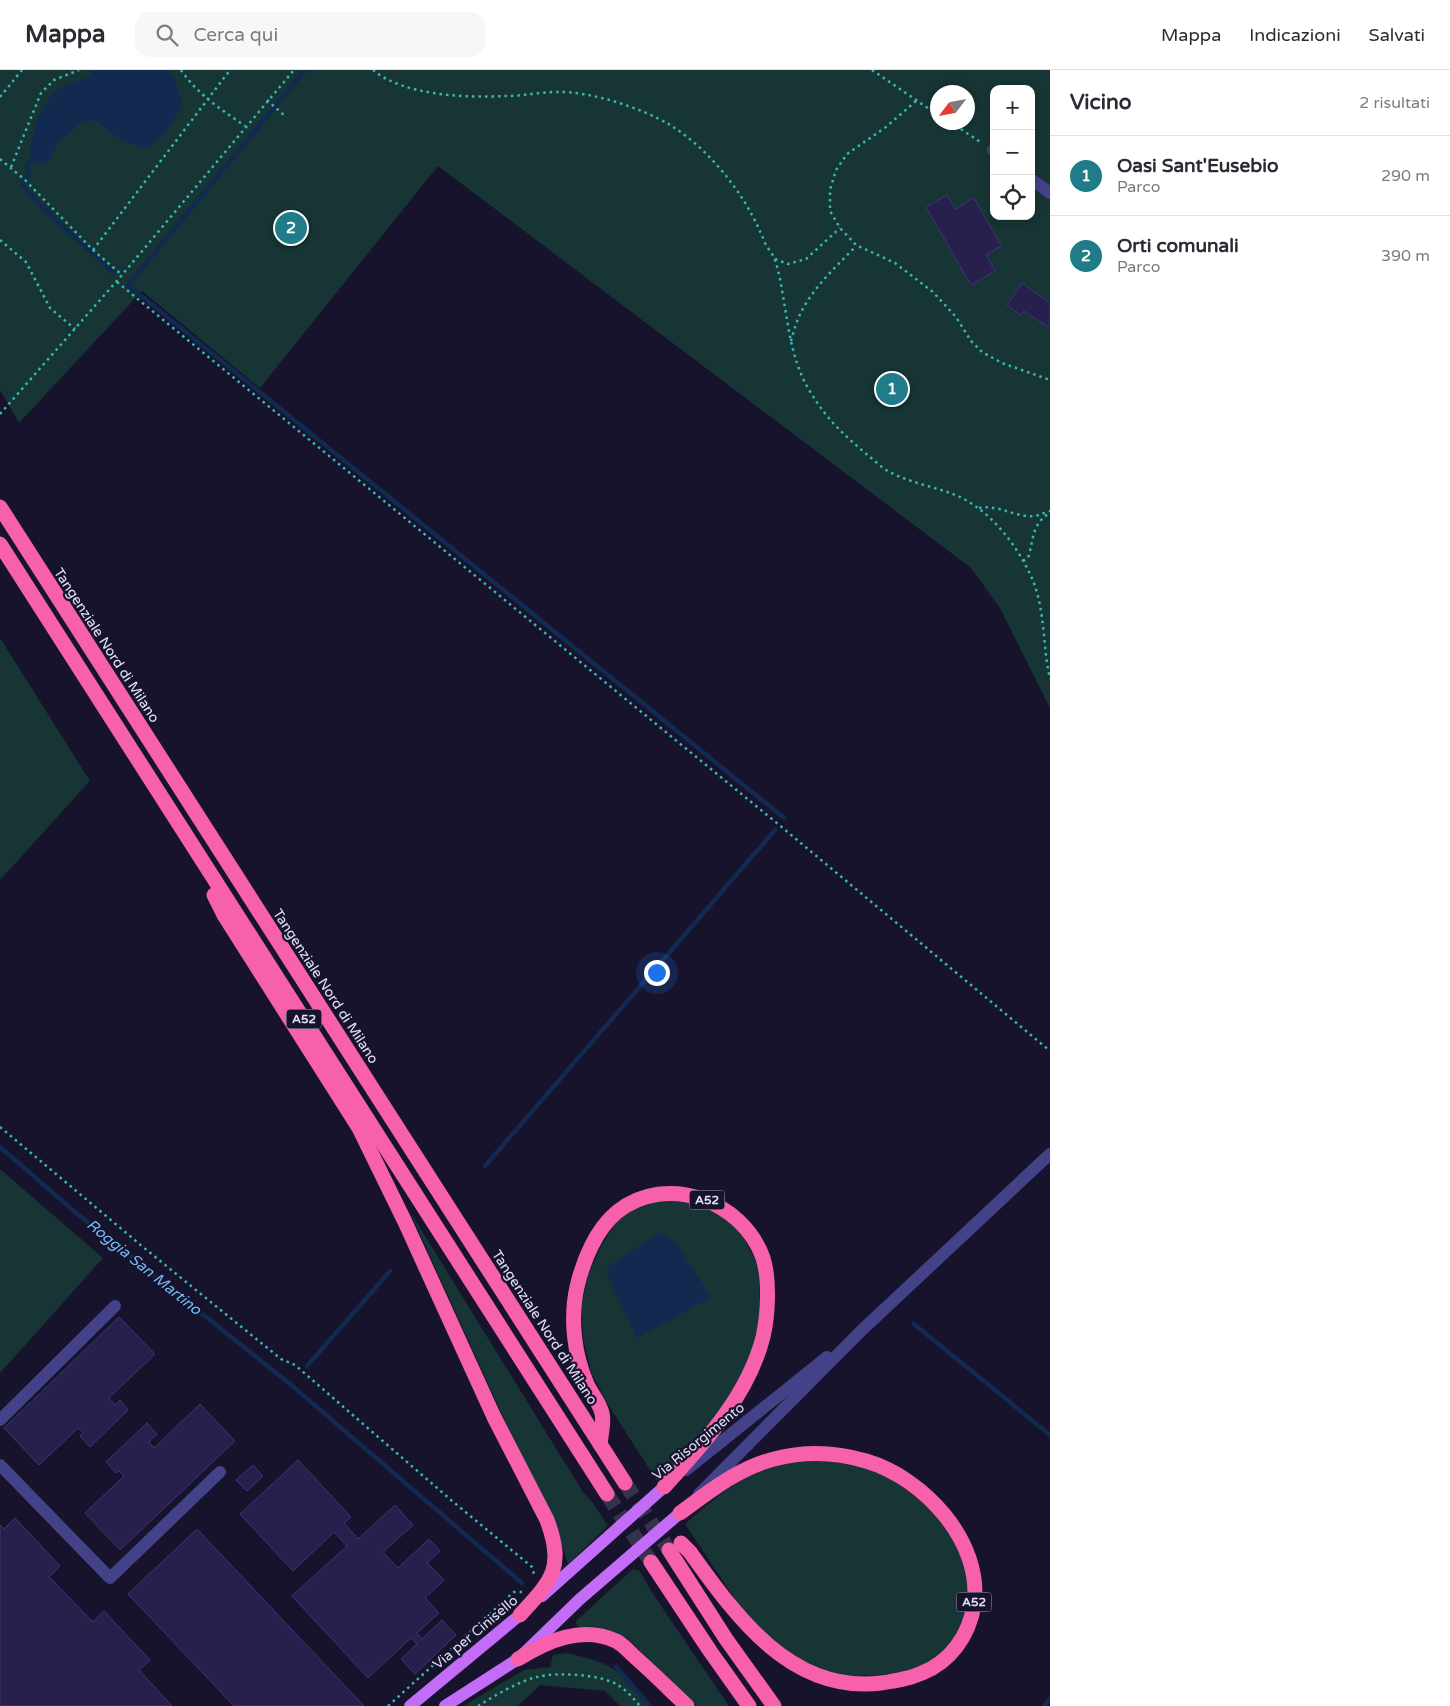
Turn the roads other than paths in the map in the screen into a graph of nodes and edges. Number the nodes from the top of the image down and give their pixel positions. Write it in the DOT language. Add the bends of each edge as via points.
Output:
graph roads {
  1 [pos="1035,182"];
  2 [pos="1050,193"];
  3 [pos="0,508"];
  4 [pos="0,544"];
  5 [pos="178,822"];
  6 [pos="1050,1154"];
  7 [pos="115,1306"];
  8 [pos="862,1330"];
  9 [pos="0,1420"];
  10 [pos="600,1444"];
  11 [pos="0,1465"];
  12 [pos="220,1472"];
  13 [pos="625,1483"];
  14 [pos="664,1487"];
  15 [pos="608,1494"];
  16 [pos="680,1514"];
  17 [pos="651,1562"];
  18 [pos="559,1581"];
  19 [pos="520,1615"];
  20 [pos="518,1658"];
  21 [pos="410,1706"];
  22 [pos="444,1706"];
  23 [pos="687,1706"];
  24 [pos="749,1706"];
  25 [pos="774,1706"];
  1 -- 2 [label="street"];
  3 -- 10 [label="highway, Tangenziale Nord di Milano / A52"];
  4 -- 5 [label="highway, A52"];
  5 -- 15 [label="highway, A52"];
  5 -- 19 [label="highway, A52" via="224,915 359,1128 494,1417 547,1520 556,1553 553,1574"];
  6 -- 8 [label="street, Via Risorgimento"];
  7 -- 9 [label="street"];
  8 -- 14 [label="street, Via Risorgimento"];
  8 -- 16 [label="street, Via Risorgimento"];
  10 -- 13 [label="highway, Tangenziale Nord di Milano / A52"];
  10 -- 14 [label="highway, A52" via="602,1412 582,1371 574,1323 577,1288 588,1254 617,1212 639,1200 675,1193 712,1202 734,1216 758,1248 766,1276 766,1320 744,1383 711,1433"];
  11 -- 12 [label="street" via="110,1578"];
  14 -- 18 [label="main road, Via Risorgimento"];
  16 -- 20 [label="main road, Via Risorgimento" via="580,1599"];
  16 -- 25 [label="highway, A52" via="717,1486 754,1466 773,1459 825,1453 867,1461 907,1482 941,1510 963,1545 975,1586 974,1606 960,1642 948,1658 932,1669 914,1677 869,1685 828,1680 790,1662 737,1615 690,1552 675,1547 726,1639"];
  17 -- 24 [label="highway"];
  18 -- 19 [label="main road, Via per Cinisello"];
  19 -- 21 [label="main road, Via per Cinisello"];
  20 -- 22 [label="main road"];
  20 -- 23 [label="highway" via="541,1645 563,1638 588,1634 603,1636 618,1642"];
}
